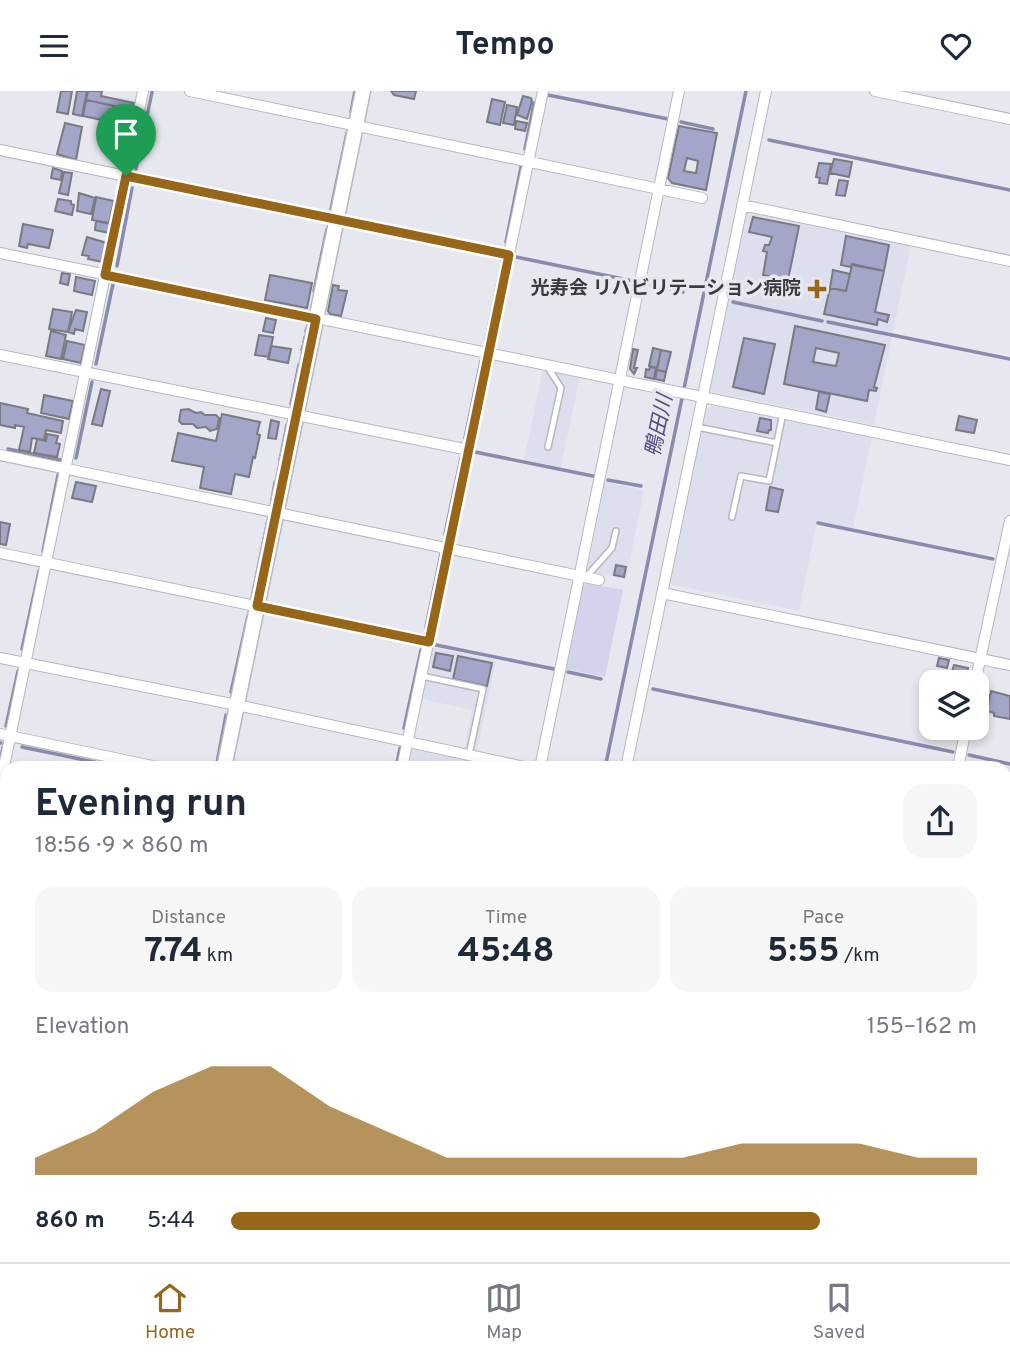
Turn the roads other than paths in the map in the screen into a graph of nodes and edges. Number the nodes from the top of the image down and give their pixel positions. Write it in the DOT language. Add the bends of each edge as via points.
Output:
graph roads {
  1 [pos="143,91"];
  2 [pos="190,91"];
  3 [pos="363,91"];
  4 [pos="542,91"];
  5 [pos="679,91"];
  6 [pos="766,91"];
  7 [pos="876,91"];
  8 [pos="1010,119"];
  9 [pos="356,126"];
  10 [pos="0,150"];
  11 [pos="528,162"];
  12 [pos="126,176"];
  13 [pos="659,189"];
  14 [pos="702,198"];
  15 [pos="742,205"];
  16 [pos="337,219"];
  17 [pos="0,253"];
  18 [pos="509,255"];
  19 [pos="1010,261"];
  20 [pos="105,275"];
  21 [pos="316,319"];
  22 [pos="488,354"];
  23 [pos="0,355"];
  24 [pos="547,366"];
  25 [pos="85,373"];
  26 [pos="619,381"];
  27 [pos="699,396"];
  28 [pos="783,414"];
  29 [pos="296,416"];
  30 [pos="696,426"];
  31 [pos="776,443"];
  32 [pos="548,447"];
  33 [pos="468,450"];
  34 [pos="0,455"];
  35 [pos="1010,460"];
  36 [pos="65,469"];
  37 [pos="276,513"];
  38 [pos="732,517"];
  39 [pos="1010,520"];
  40 [pos="616,531"];
  41 [pos="448,549"];
  42 [pos="0,552"];
  43 [pos="46,562"];
  44 [pos="582,577"];
  45 [pos="599,580"];
  46 [pos="662,593"];
  47 [pos="257,606"];
  48 [pos="429,642"];
  49 [pos="0,658"];
  50 [pos="980,659"];
  51 [pos="25,663"];
  52 [pos="1010,665"];
  53 [pos="978,670"];
  54 [pos="422,676"];
  55 [pos="237,705"];
  56 [pos="5,735"];
  57 [pos="964,740"];
  58 [pos="408,743"];
  59 [pos="469,756"];
  60 [pos="2,761"];
  61 [pos="129,761"];
  62 [pos="225,761"];
  63 [pos="404,761"];
  64 [pos="494,761"];
  65 [pos="542,761"];
  66 [pos="627,761"];
  67 [pos="959,761"];
  1 -- 12 [label="street"];
  2 -- 9 [label="street"];
  3 -- 9 [label="street"];
  4 -- 11 [label="street"];
  5 -- 13 [label="street"];
  6 -- 15 [label="street"];
  7 -- 8 [label="street"];
  9 -- 11 [label="street"];
  9 -- 16 [label="street"];
  10 -- 12 [label="street"];
  11 -- 13 [label="street"];
  11 -- 18 [label="street"];
  12 -- 16 [label="street"];
  12 -- 20 [label="street"];
  13 -- 14 [label="street"];
  13 -- 26 [label="street"];
  15 -- 19 [label="street"];
  15 -- 27 [label="street"];
  16 -- 18 [label="street"];
  16 -- 21 [label="street"];
  17 -- 20 [label="street"];
  18 -- 22 [label="street"];
  20 -- 21 [label="street"];
  20 -- 25 [label="street"];
  21 -- 22 [label="street"];
  21 -- 29 [label="street"];
  22 -- 24 [label="street"];
  22 -- 33 [label="street"];
  23 -- 25 [label="street"];
  24 -- 26 [label="street"];
  24 -- 32 [label="lane" via="561,388"];
  25 -- 29 [label="street"];
  25 -- 36 [label="street"];
  26 -- 27 [label="street"];
  26 -- 44 [label="street"];
  27 -- 28 [label="street"];
  27 -- 30 [label="street"];
  28 -- 31 [label="lane"];
  28 -- 35 [label="street"];
  29 -- 33 [label="street"];
  29 -- 37 [label="street"];
  30 -- 31 [label="lane"];
  30 -- 46 [label="street"];
  31 -- 38 [label="lane" via="769,481 741,476"];
  33 -- 41 [label="street"];
  34 -- 36 [label="street"];
  36 -- 37 [label="street"];
  36 -- 43 [label="street"];
  37 -- 41 [label="street"];
  37 -- 47 [label="street"];
  39 -- 50 [label="street"];
  40 -- 44 [label="lane" via="612,548"];
  41 -- 44 [label="street"];
  41 -- 48 [label="street"];
  42 -- 43 [label="street"];
  43 -- 47 [label="street"];
  43 -- 51 [label="street"];
  44 -- 45 [label="street"];
  44 -- 65 [label="street"];
  46 -- 50 [label="street"];
  46 -- 66 [label="street"];
  47 -- 48 [label="street"];
  47 -- 55 [label="street"];
  48 -- 54 [label="street"];
  49 -- 51 [label="street"];
  50 -- 52 [label="street"];
  50 -- 53 [label="street"];
  51 -- 55 [label="street"];
  51 -- 56 [label="street"];
  54 -- 58 [label="street"];
  54 -- 59 [label="lane" via="483,689"];
  55 -- 58 [label="street"];
  55 -- 62 [label="street"];
  56 -- 60 [label="street"];
  56 -- 61 [label="street"];
  57 -- 67 [label="street"];
  58 -- 59 [label="street"];
  58 -- 63 [label="street"];
  59 -- 64 [label="street"];
}
